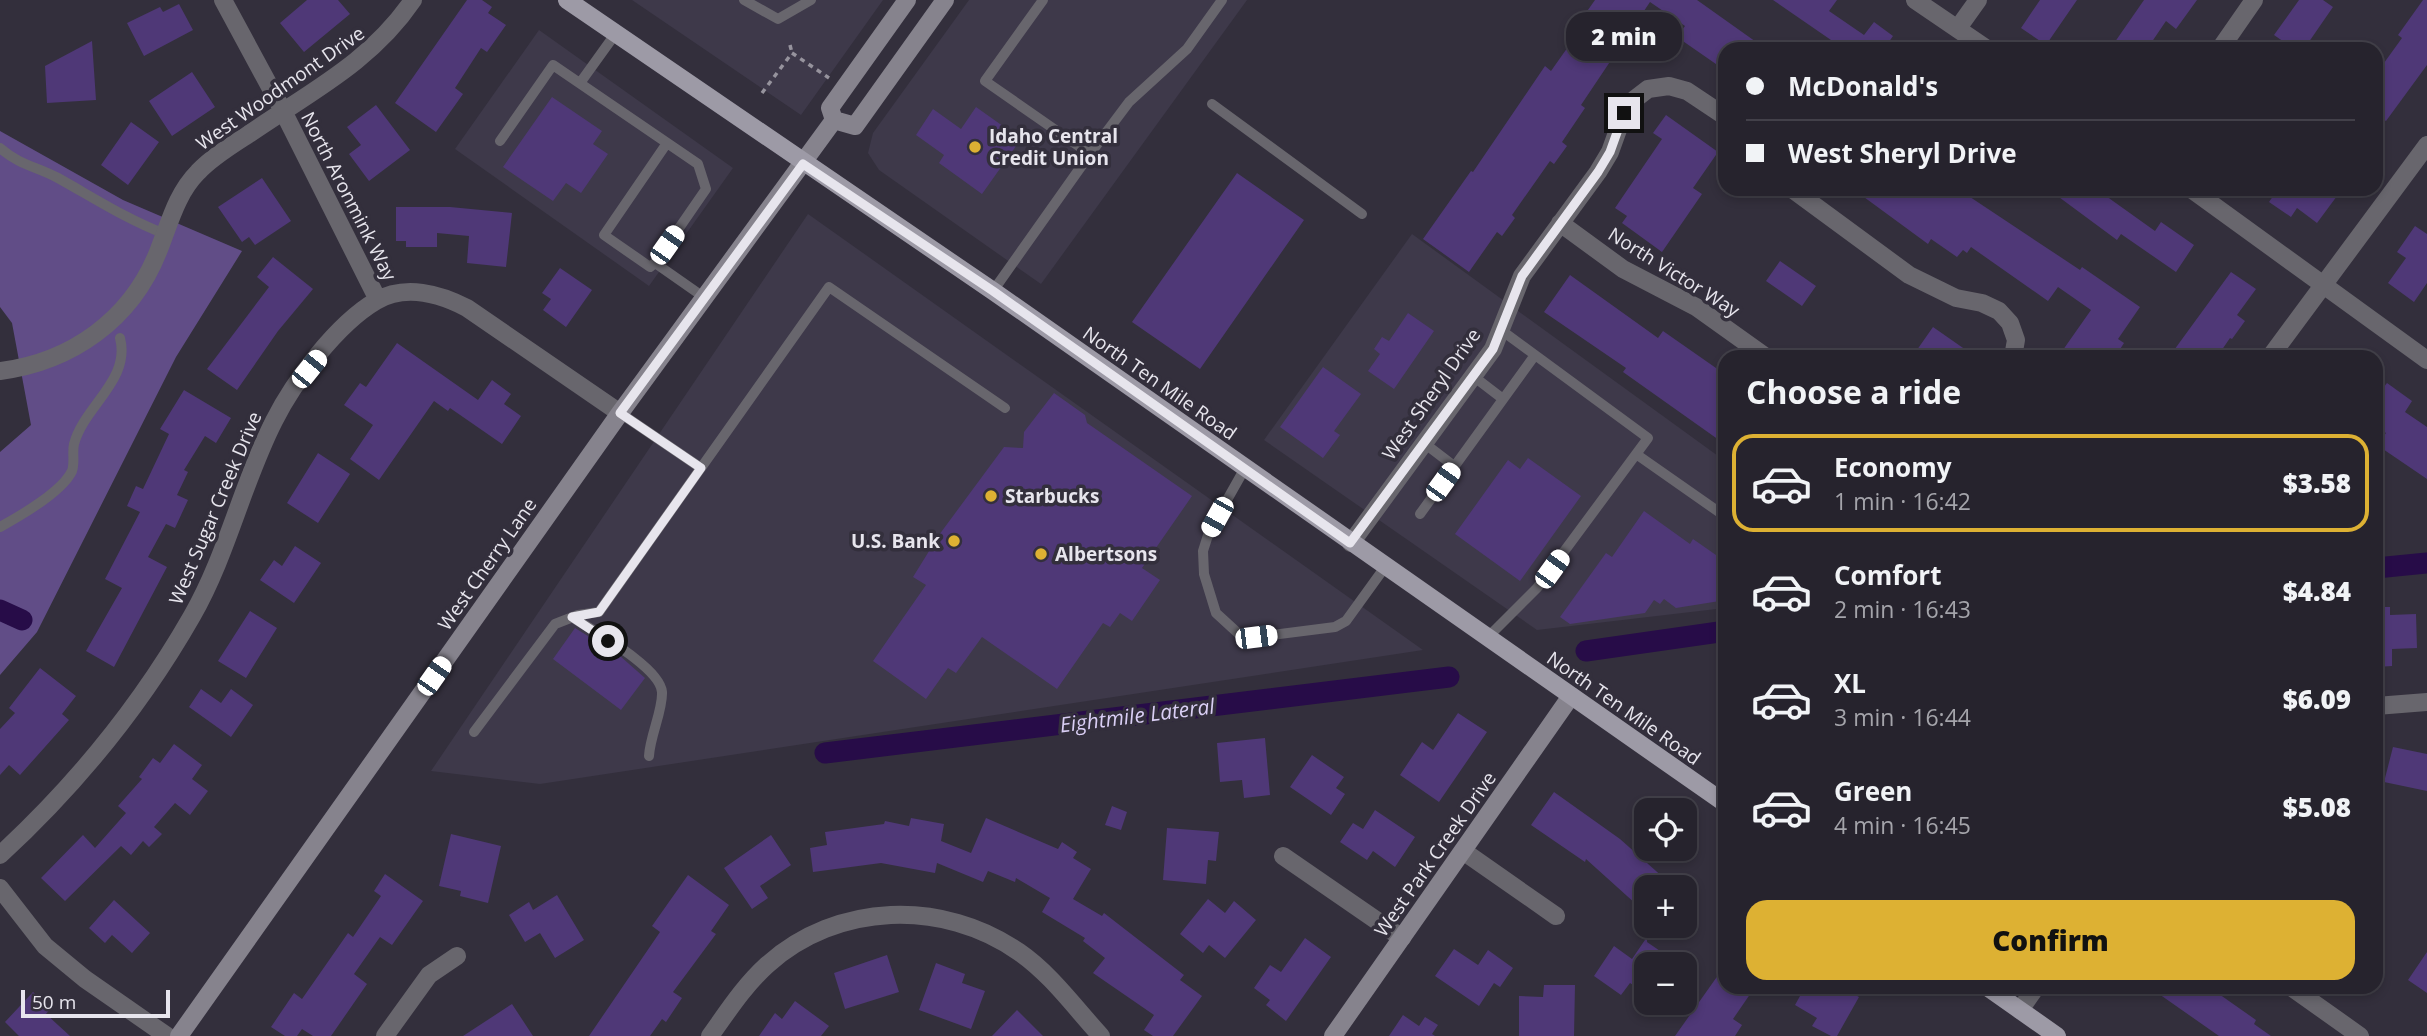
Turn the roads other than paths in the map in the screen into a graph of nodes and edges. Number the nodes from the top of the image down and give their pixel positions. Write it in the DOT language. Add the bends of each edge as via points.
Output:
graph roads {
  1 [pos="223,0"];
  2 [pos="413,0"];
  3 [pos="567,0"];
  4 [pos="744,0"];
  5 [pos="811,0"];
  6 [pos="907,0"];
  7 [pos="945,0"];
  8 [pos="1043,0"];
  9 [pos="1222,0"];
  10 [pos="1915,0"];
  11 [pos="1978,0"];
  12 [pos="2255,0"];
  13 [pos="1958,29"];
  14 [pos="616,33"];
  15 [pos="1977,42"];
  16 [pos="2225,42"];
  17 [pos="580,83"];
  18 [pos="1212,104"];
  19 [pos="283,111"];
  20 [pos="1718,112"];
  21 [pos="834,121"];
  22 [pos="500,141"];
  23 [pos="667,143"];
  24 [pos="2427,145"];
  25 [pos="0,148"];
  26 [pos="1090,154"];
  27 [pos="803,164"];
  28 [pos="1802,196"];
  29 [pos="2200,196"];
  30 [pos="1362,214"];
  31 [pos="1560,223"];
  32 [pos="165,234"];
  33 [pos="655,263"];
  34 [pos="2321,286"];
  35 [pos="993,291"];
  36 [pos="705,298"];
  37 [pos="378,300"];
  38 [pos="1501,330"];
  39 [pos="120,338"];
  40 [pos="2015,348"];
  41 [pos="1756,350"];
  42 [pos="2275,350"];
  43 [pos="1535,355"];
  44 [pos="2427,360"];
  45 [pos="0,371"];
  46 [pos="1473,376"];
  47 [pos="1503,399"];
  48 [pos="1005,408"];
  49 [pos="620,413"];
  50 [pos="1424,443"];
  51 [pos="1636,454"];
  52 [pos="1454,466"];
  53 [pos="701,468"];
  54 [pos="1245,468"];
  55 [pos="1718,511"];
  56 [pos="1420,514"];
  57 [pos="0,527"];
  58 [pos="1350,543"];
  59 [pos="1385,567"];
  60 [pos="572,617"];
  61 [pos="1487,638"];
  62 [pos="1571,696"];
  63 [pos="2427,702"];
  64 [pos="2383,705"];
  65 [pos="474,732"];
  66 [pos="649,756"];
  67 [pos="1718,798"];
  68 [pos="1463,851"];
  69 [pos="0,855"];
  70 [pos="1283,856"];
  71 [pos="0,888"];
  72 [pos="1556,916"];
  73 [pos="1402,939"];
  74 [pos="457,956"];
  75 [pos="1997,994"];
  76 [pos="2031,994"];
  77 [pos="2301,994"];
  78 [pos="2020,1010"];
  79 [pos="167,1036"];
  80 [pos="179,1036"];
  81 [pos="385,1036"];
  82 [pos="710,1036"];
  83 [pos="1101,1036"];
  84 [pos="1333,1036"];
  85 [pos="2057,1036"];
  86 [pos="2360,1036"];
  1 -- 19 [label="street, North Aronmink Way"];
  2 -- 19 [label="street, West Woodmont Drive" via="379,44"];
  3 -- 14 [label="main road, North Ten Mile Road"];
  4 -- 5 [label="lane" via="778,19"];
  6 -- 21 [label="main road, West Cherry Lane" via="830,108"];
  7 -- 21 [label="main road" via="855,126"];
  8 -- 26 [label="lane" via="985,81"];
  9 -- 26 [label="lane" via="1186,49 1129,102"];
  10 -- 13 [label="street"];
  11 -- 13 [label="street"];
  12 -- 16 [label="street"];
  13 -- 15 [label="street"];
  14 -- 17 [label="lane"];
  14 -- 27 [label="main road, North Ten Mile Road"];
  17 -- 22 [label="lane" via="553,65"];
  17 -- 23 [label="lane"];
  18 -- 30 [label="lane"];
  19 -- 32 [label="street, West Woodmont Drive" via="197,172 173,210"];
  19 -- 37 [label="street, North Aronmink Way"];
  20 -- 31 [label="street, West Sheryl Drive" via="1687,91 1669,86 1648,89 1624,113 1610,152"];
  21 -- 27 [label="main road, West Cherry Lane"];
  23 -- 33 [label="lane" via="698,164 706,189"];
  23 -- 33 [label="lane" via="604,235 650,267"];
  24 -- 34 [label="street"];
  25 -- 32 [label="lane" via="25,166 54,176 134,222"];
  26 -- 35 [label="lane"];
  27 -- 35 [label="main road, North Ten Mile Road"];
  27 -- 36 [label="main road, West Cherry Lane"];
  28 -- 40 [label="street" via="1909,275 1999,311 2010,323"];
  29 -- 34 [label="street"];
  31 -- 38 [label="street, West Sheryl Drive" via="1522,276"];
  31 -- 41 [label="street, North Victor Way" via="1623,269 1696,307"];
  32 -- 45 [label="street, West Woodmont Drive" via="132,300 99,332 59,356"];
  33 -- 36 [label="lane"];
  34 -- 42 [label="street"];
  34 -- 44 [label="street"];
  35 -- 54 [label="main road, North Ten Mile Road"];
  36 -- 49 [label="main road, West Cherry Lane"];
  37 -- 49 [label="street, West Sugar Creek Drive" via="414,292 444,296"];
  37 -- 69 [label="street, West Sugar Creek Drive" via="339,332 275,419 235,524 193,615 135,707 48,811"];
  38 -- 43 [label="lane"];
  38 -- 46 [label="street, West Sheryl Drive"];
  39 -- 57 [label="lane" via="122,362 85,419 74,444 72,471 38,506"];
  43 -- 47 [label="lane"];
  43 -- 51 [label="lane" via="1648,438"];
  46 -- 47 [label="lane"];
  46 -- 50 [label="street, West Sheryl Drive"];
  47 -- 52 [label="lane"];
  48 -- 53 [label="lane" via="829,287"];
  49 -- 53 [label="lane"];
  49 -- 80 [label="main road, West Cherry Lane"];
  50 -- 52 [label="lane"];
  50 -- 58 [label="street, West Sheryl Drive"];
  51 -- 55 [label="lane"];
  51 -- 61 [label="lane" via="1537,588"];
  52 -- 56 [label="lane"];
  53 -- 60 [label="lane" via="599,612"];
  54 -- 58 [label="main road, North Ten Mile Road"];
  54 -- 59 [label="lane" via="1203,551 1204,573 1216,613 1240,635 1335,627 1346,621"];
  58 -- 59 [label="main road, North Ten Mile Road"];
  59 -- 61 [label="main road, North Ten Mile Road"];
  60 -- 65 [label="lane" via="555,624"];
  60 -- 66 [label="lane" via="659,681 662,694"];
  61 -- 62 [label="main road, North Ten Mile Road"];
  62 -- 67 [label="main road, North Ten Mile Road"];
  62 -- 68 [label="main road, West Park Creek Drive"];
  63 -- 64 [label="street"];
  68 -- 72 [label="street"];
  68 -- 73 [label="main road, West Park Creek Drive"];
  70 -- 73 [label="street"];
  71 -- 79 [label="street" via="45,946"];
  73 -- 84 [label="main road, West Park Creek Drive"];
  74 -- 81 [label="street" via="429,975"];
  75 -- 78 [label="main road"];
  76 -- 78 [label="street"];
  77 -- 86 [label="street"];
  78 -- 85 [label="main road"];
  82 -- 83 [label="street" via="751,980 788,948 856,919 906,914 955,921 1001,940 1041,969"];
}
